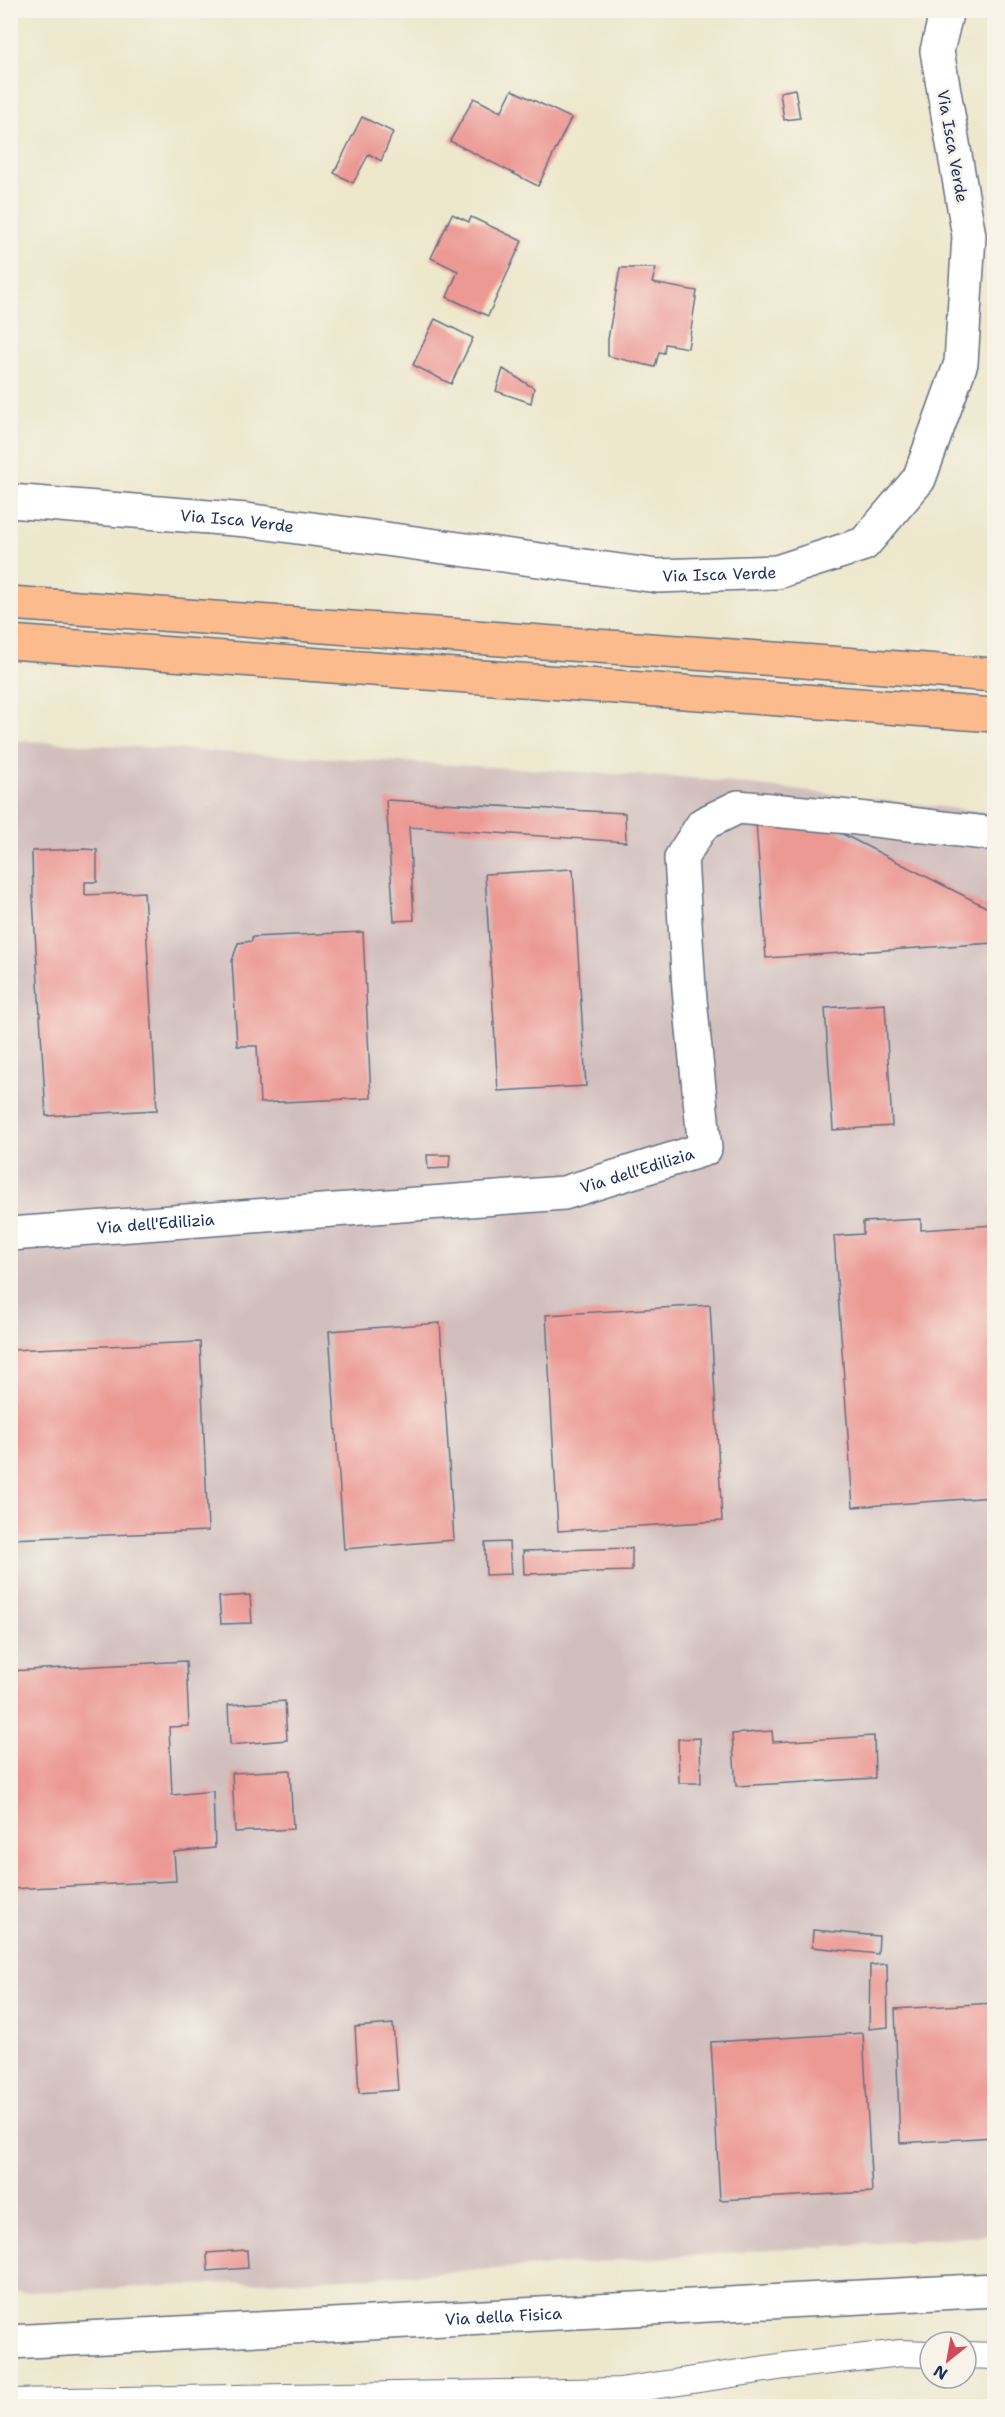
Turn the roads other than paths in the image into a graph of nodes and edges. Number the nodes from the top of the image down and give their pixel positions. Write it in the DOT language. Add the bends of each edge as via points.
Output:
graph roads {
  1 [pos="946,10"];
  2 [pos="10,501"];
  3 [pos="10,603"];
  4 [pos="10,642"];
  5 [pos="994,675"];
  6 [pos="994,715"];
  7 [pos="994,834"];
  8 [pos="10,1234"];
  9 [pos="994,2290"];
  10 [pos="10,2342"];
  11 [pos="918,2354"];
  12 [pos="978,2355"];
  13 [pos="994,2356"];
  14 [pos="10,2402"];
  1 -- 2 [label="street, Via Isca Verde" via="937,51 969,236 961,363 920,479 864,544 777,572 657,576 246,520"];
  3 -- 5 [label="highway"];
  4 -- 6 [label="highway"];
  7 -- 8 [label="street, Via dell'Edilizia" via="738,807 703,824 681,858 705,1149 564,1193"];
  9 -- 10 [label="street, Via della Fisica"];
  11 -- 14 [label="street" via="785,2366 620,2391"];
  12 -- 13 [label="street"];
}
